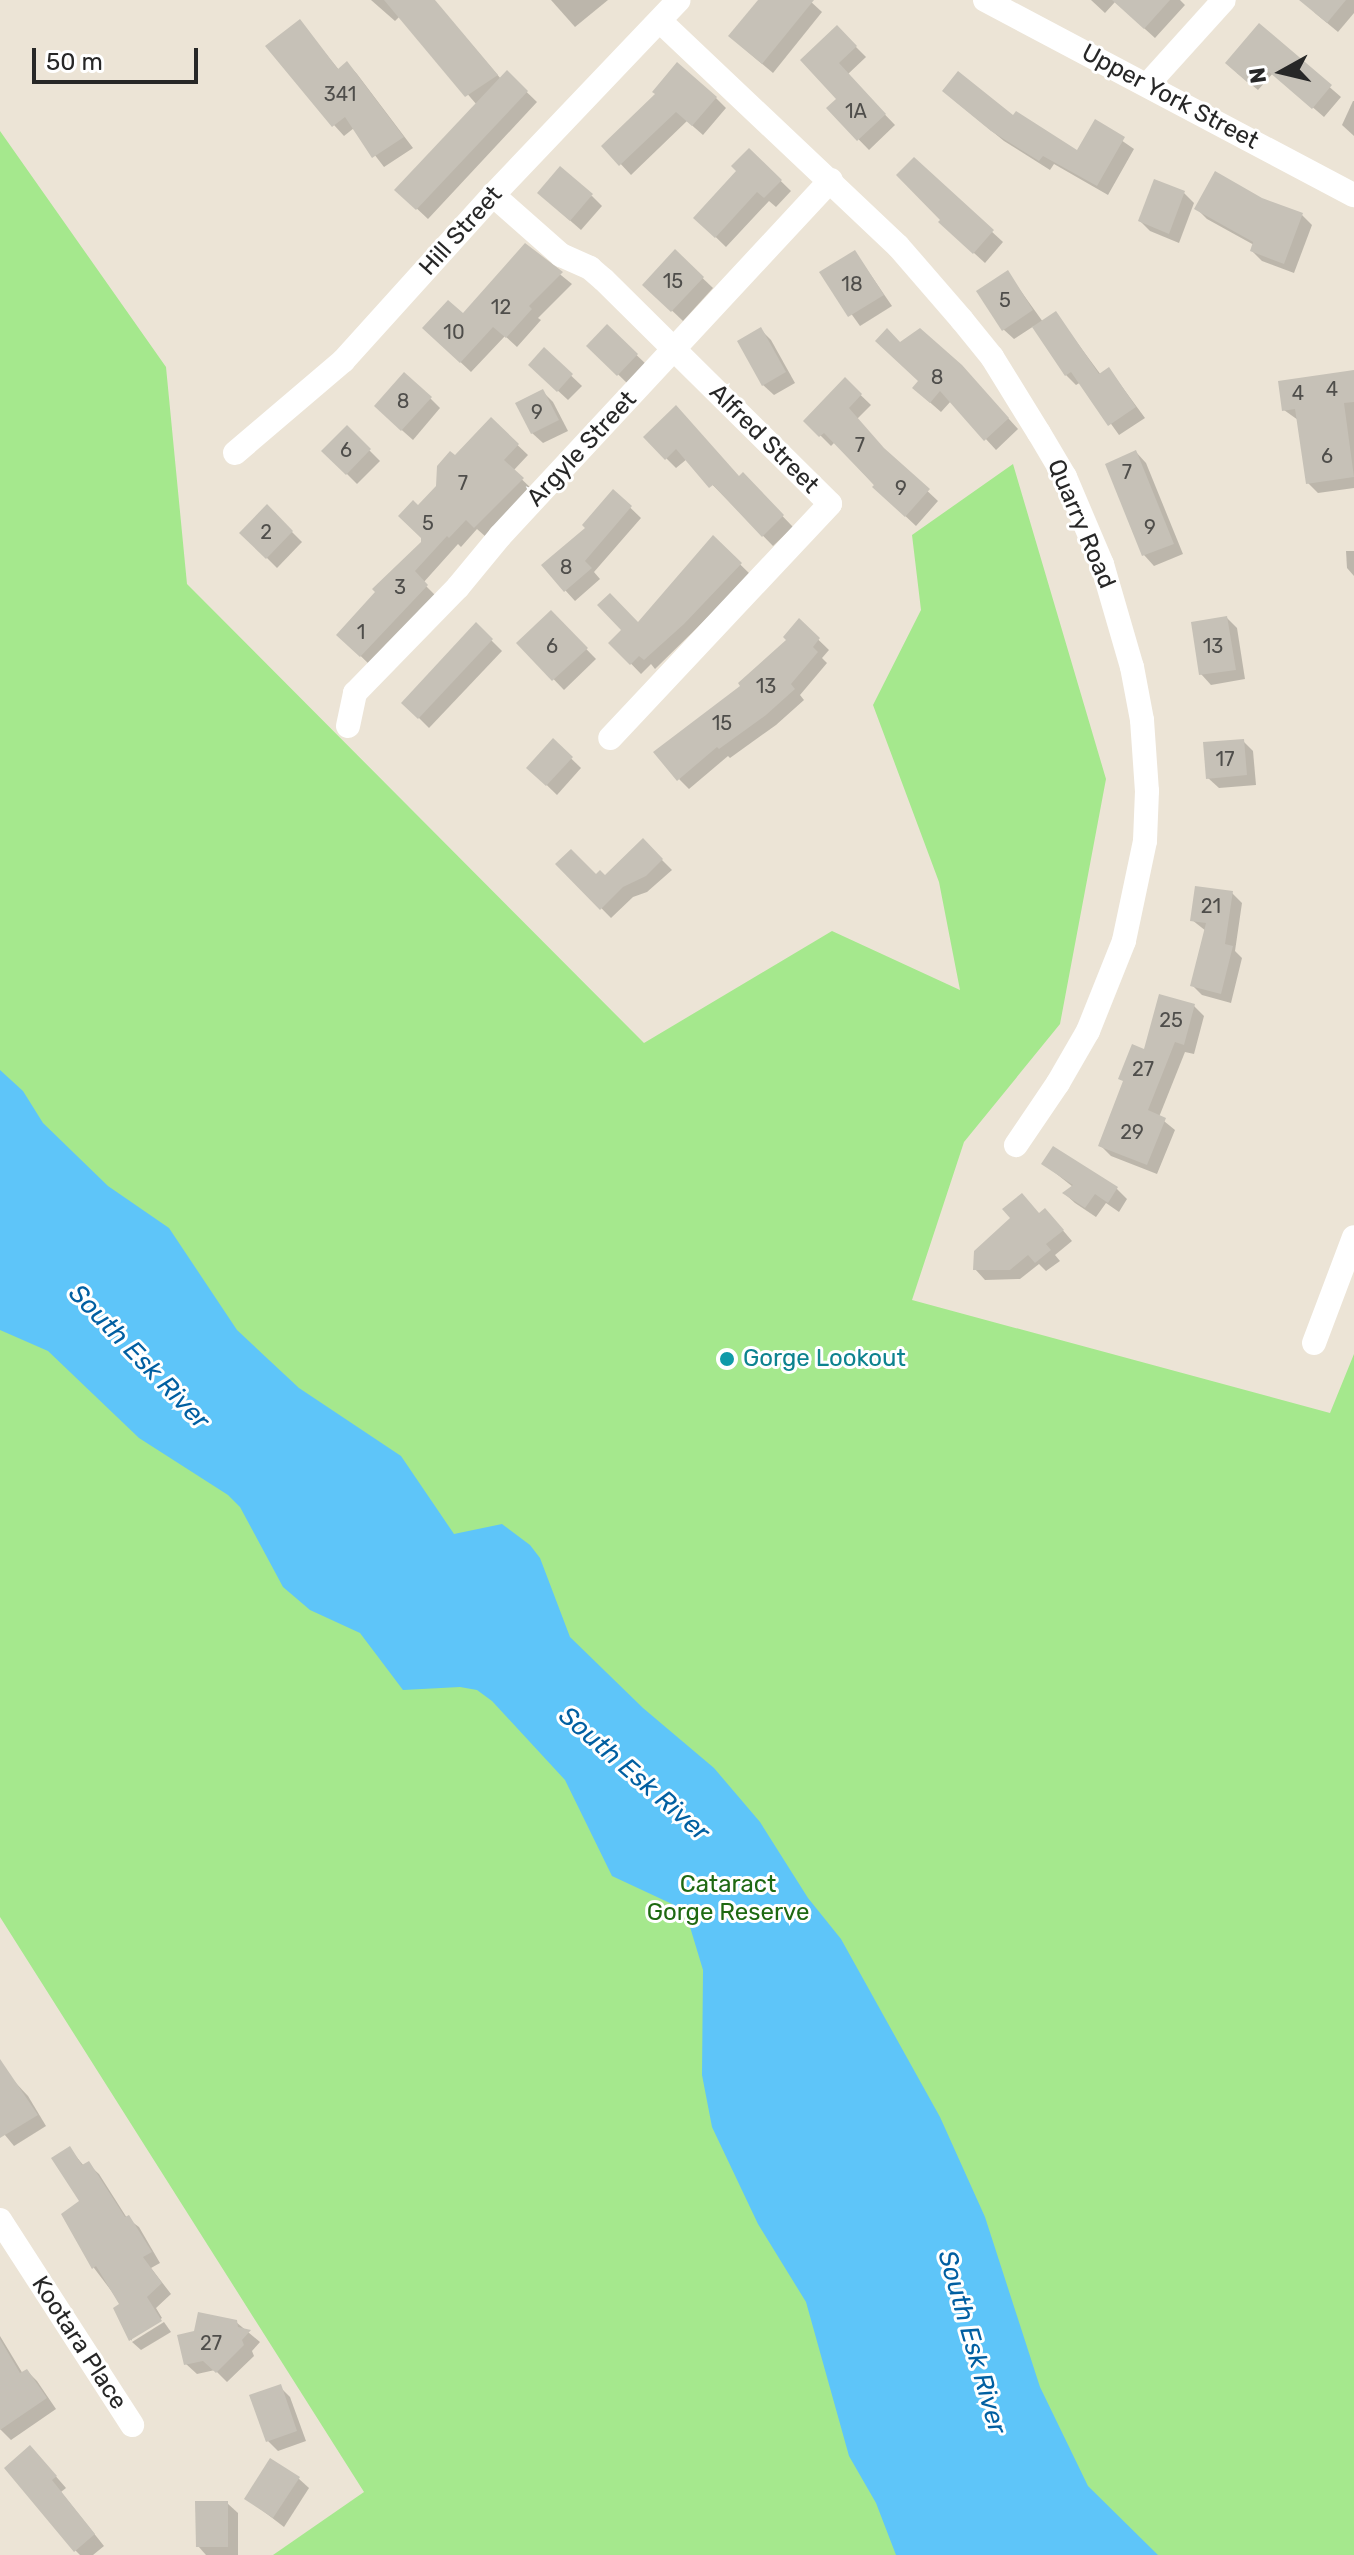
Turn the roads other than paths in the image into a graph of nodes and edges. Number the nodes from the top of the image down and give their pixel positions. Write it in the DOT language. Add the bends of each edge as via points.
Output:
graph roads {
  1 [pos="679,0"];
  2 [pos="985,0"];
  3 [pos="1224,0"];
  4 [pos="661,22"];
  5 [pos="1148,84"];
  6 [pos="831,180"];
  7 [pos="493,195"];
  8 [pos="1354,195"];
  9 [pos="675,351"];
  10 [pos="235,453"];
  11 [pos="348,726"];
  12 [pos="610,738"];
  13 [pos="1016,1145"];
  14 [pos="1354,1237"];
  15 [pos="1314,1343"];
  16 [pos="0,2220"];
  17 [pos="132,2425"];
  1 -- 4 [label="street, Hill Street"];
  2 -- 5 [label="street, Upper York Street"];
  3 -- 5 [label="street"];
  4 -- 6 [label="street, Quarry Road"];
  4 -- 7 [label="street, Hill Street"];
  5 -- 8 [label="street, Upper York Street"];
  6 -- 9 [label="street, Argyle Street"];
  6 -- 13 [label="street, Quarry Road" via="962,320 1039,433 1065,477 1102,564 1132,667 1147,791 1145,841 1124,941 1088,1031"];
  7 -- 9 [label="street, Alfred Street" via="561,255 597,274"];
  7 -- 10 [label="street, Hill Street" via="343,361"];
  9 -- 11 [label="street, Argyle Street" via="355,693"];
  9 -- 12 [label="street, Alfred Street" via="830,504"];
  14 -- 15 [label="street"];
  16 -- 17 [label="street, Kootara Place"];
}
